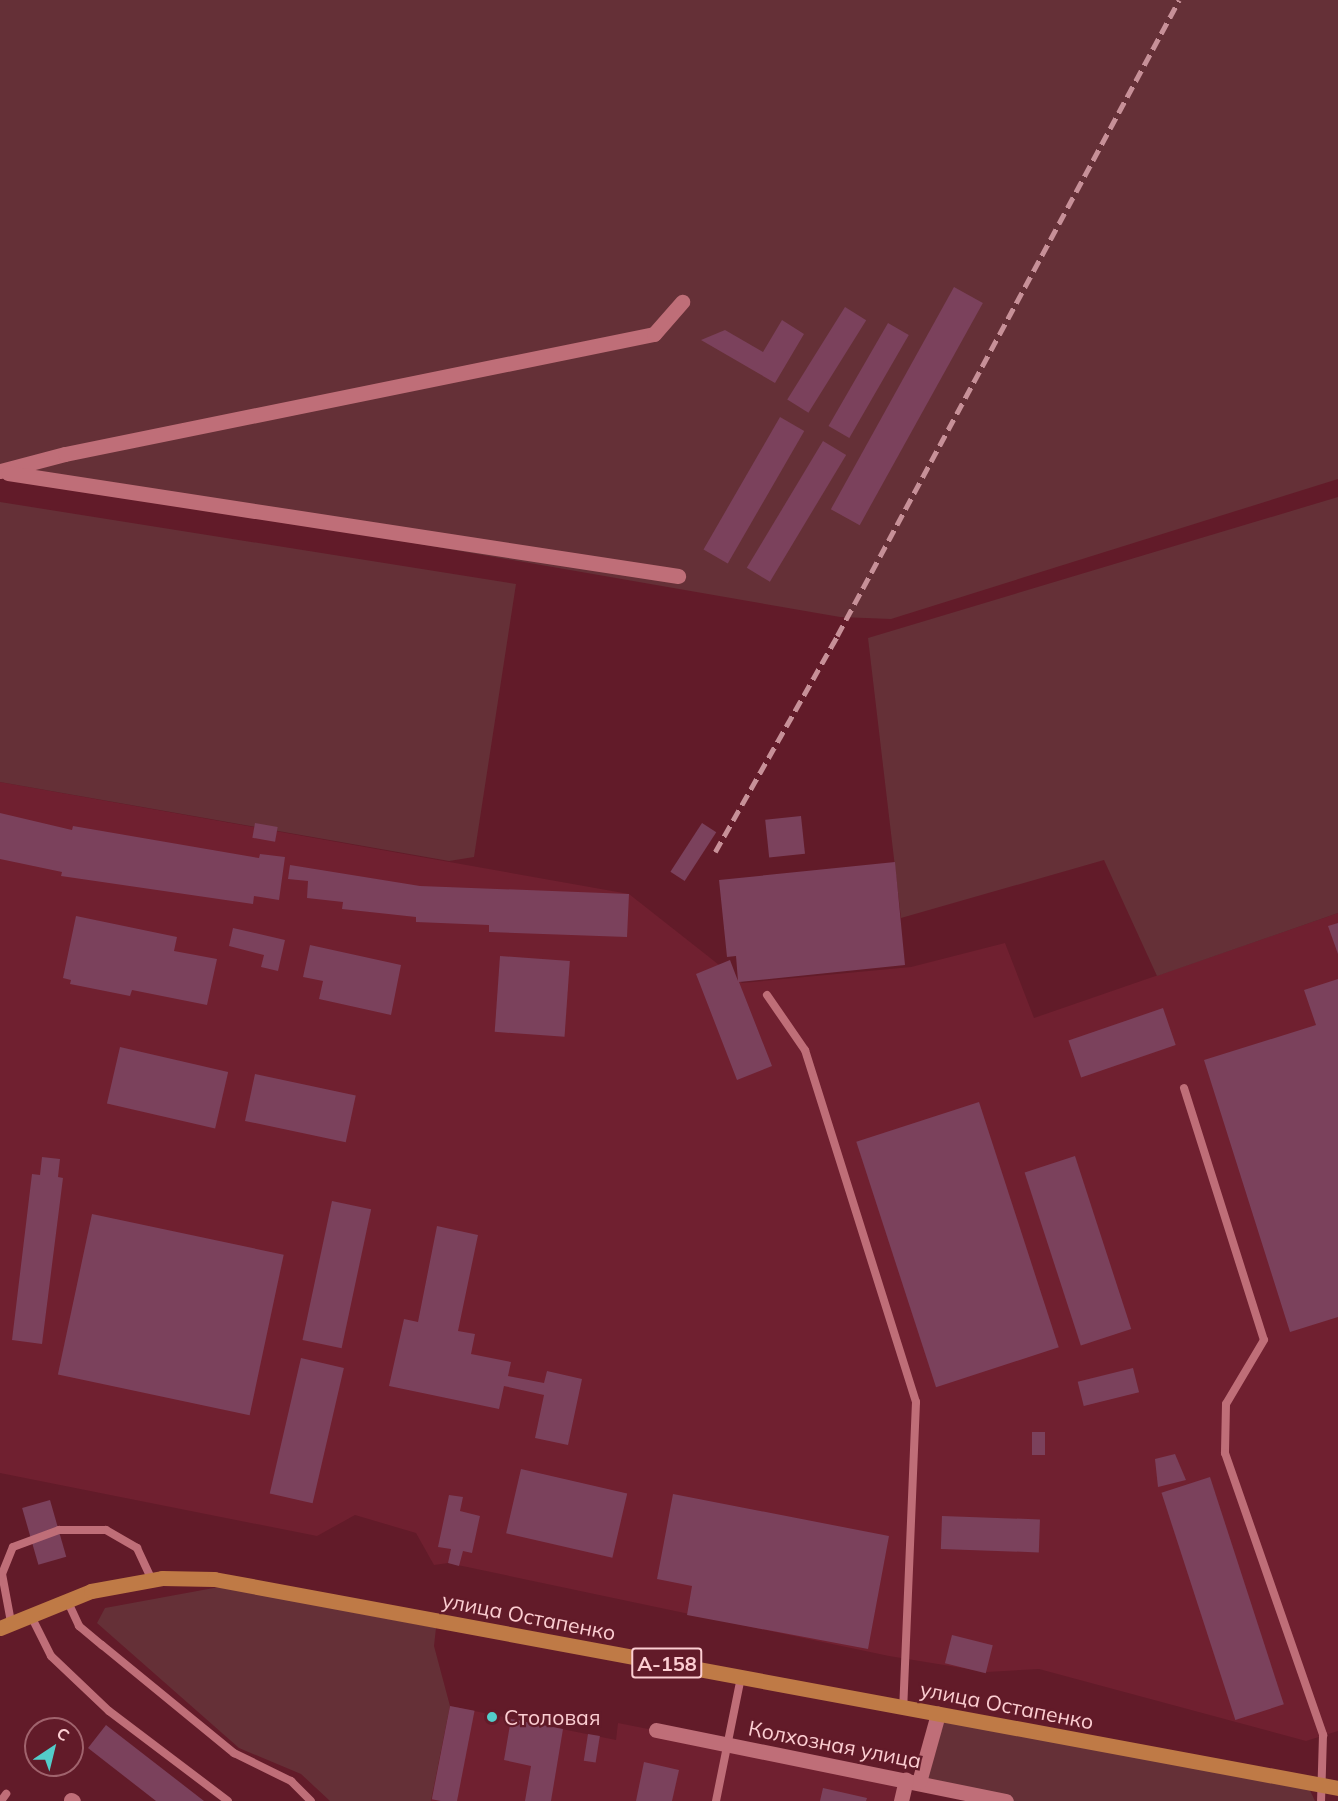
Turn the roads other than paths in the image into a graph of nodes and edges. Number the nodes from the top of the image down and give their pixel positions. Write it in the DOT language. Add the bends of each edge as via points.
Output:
graph roads {
  1 [pos="682,302"];
  2 [pos="1,472"];
  3 [pos="678,576"];
  4 [pos="767,995"];
  5 [pos="1184,1088"];
  6 [pos="152,1580"];
  7 [pos="67,1600"];
  8 [pos="30,1614"];
  9 [pos="6,1625"];
  10 [pos="741,1677"];
  11 [pos="903,1708"];
  12 [pos="938,1714"];
  13 [pos="656,1730"];
  14 [pos="727,1744"];
  15 [pos="913,1781"];
  16 [pos="1319,1785"];
  17 [pos="1338,1788"];
  18 [pos="228,1801"];
  19 [pos="311,1801"];
  20 [pos="716,1801"];
  21 [pos="901,1801"];
  22 [pos="1005,1801"];
  23 [pos="1321,1801"];
  1 -- 2 [label="street" via="654,334 65,454"];
  2 -- 3 [label="street"];
  4 -- 11 [label="lane" via="805,1050 916,1402"];
  5 -- 16 [label="lane" via="1264,1340 1226,1404 1225,1453 1323,1735"];
  6 -- 7 [label="main road, улица Остапенко / А-158" via="91,1591"];
  6 -- 9 [label="lane" via="137,1548 106,1530 59,1530 13,1547 2,1574"];
  6 -- 10 [label="main road, улица Остапенко / А-158" via="214,1579"];
  7 -- 8 [label="main road, улица Остапенко / А-158"];
  7 -- 19 [label="lane" via="79,1626 110,1652 234,1753 291,1781"];
  8 -- 9 [label="main road, улица Остапенко / А-158"];
  8 -- 18 [label="lane" via="51,1656 109,1711"];
  10 -- 11 [label="main road, улица Остапенко / А-158"];
  10 -- 14 [label="lane"];
  11 -- 12 [label="main road, улица Остапенко / А-158"];
  12 -- 15 [label="street"];
  12 -- 16 [label="main road, улица Остапенко / А-158"];
  13 -- 14 [label="street, Колхозная улица"];
  14 -- 15 [label="street, Колхозная улица"];
  14 -- 20 [label="lane"];
  15 -- 21 [label="street"];
  15 -- 22 [label="street, Колхозная улица"];
  16 -- 17 [label="main road, улица Остапенко / А-158"];
  16 -- 23 [label="lane"];
}
